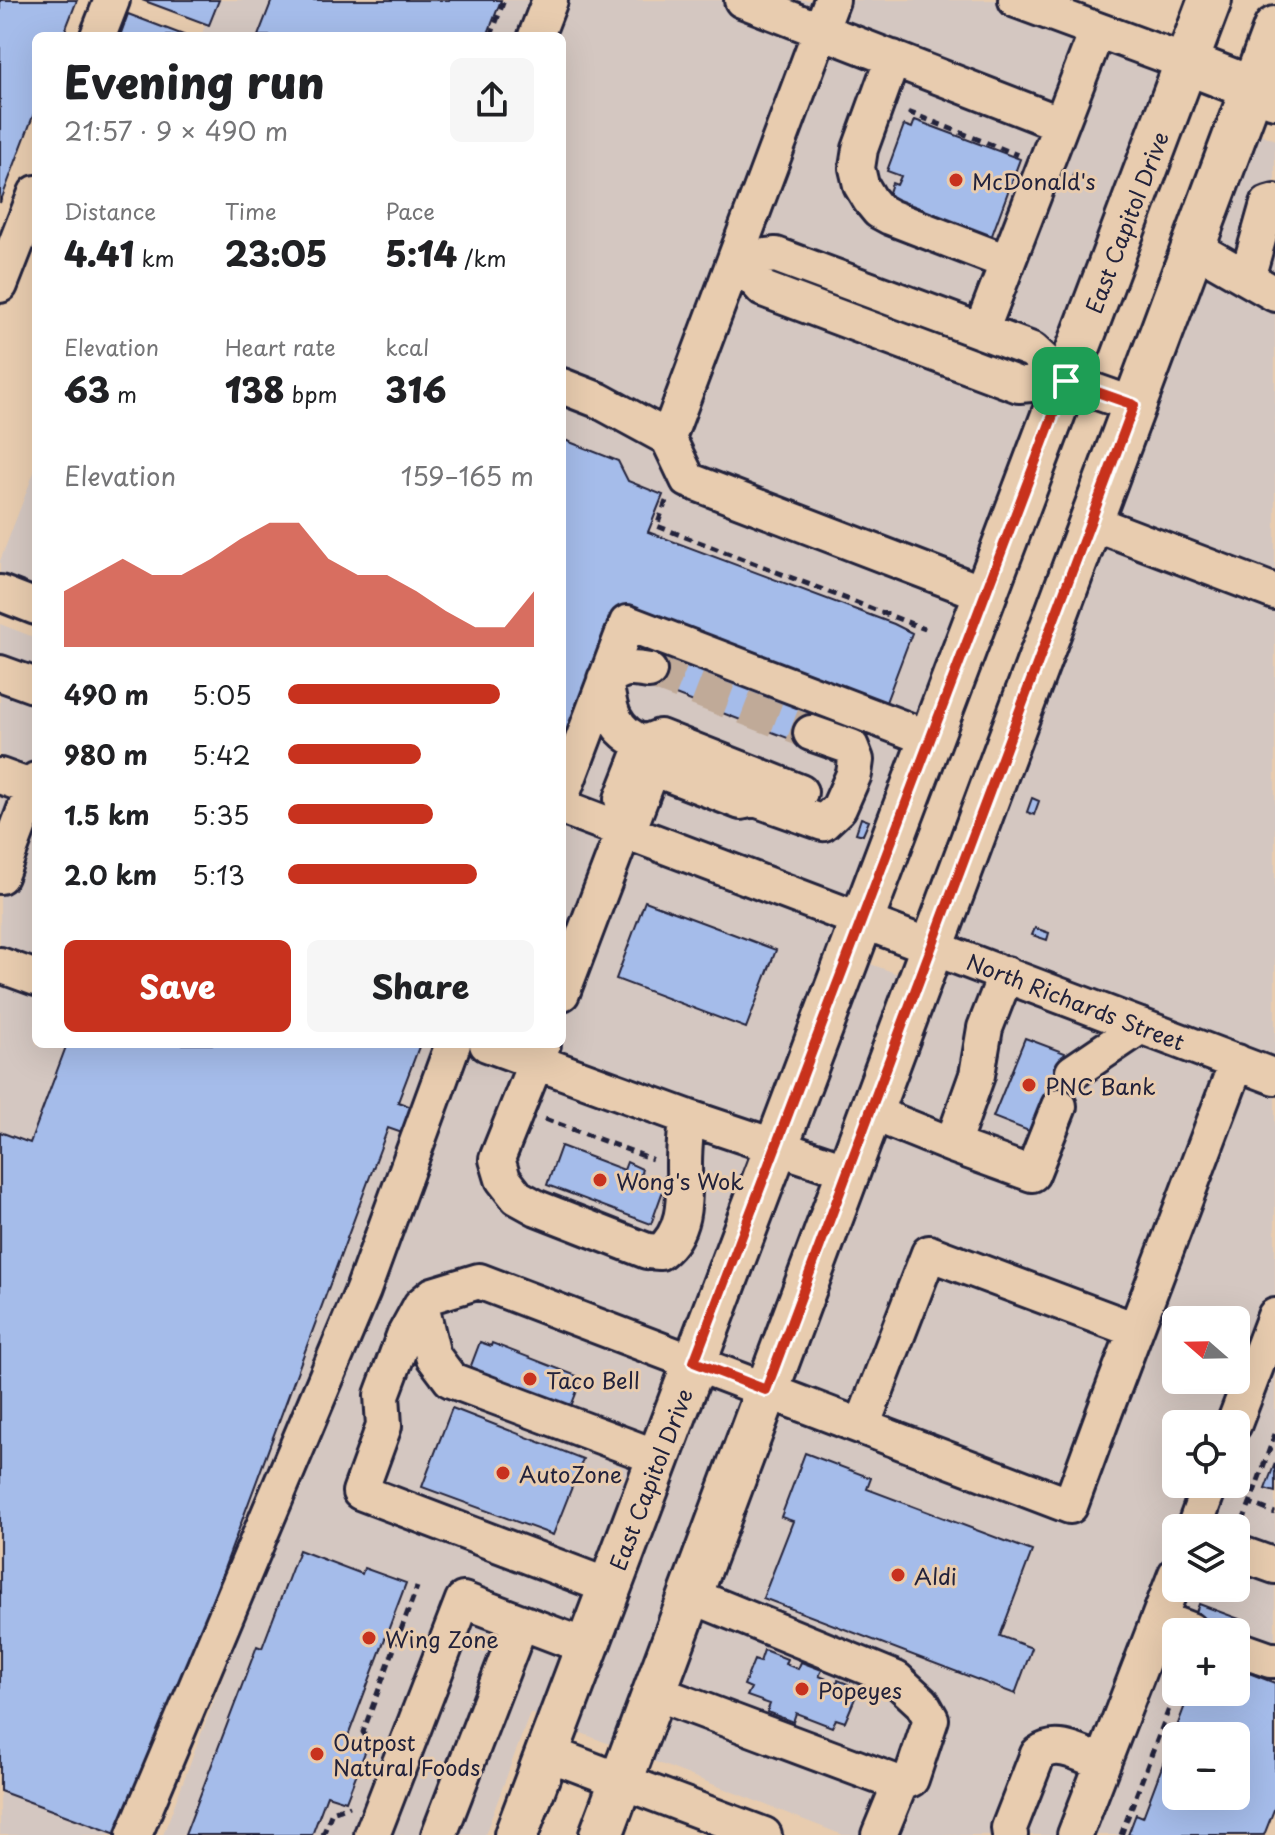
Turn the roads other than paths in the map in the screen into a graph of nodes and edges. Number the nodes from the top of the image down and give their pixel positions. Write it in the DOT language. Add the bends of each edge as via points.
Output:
graph roads {
  1 [pos="112,0"];
  2 [pos="550,0"];
  3 [pos="742,0"];
  4 [pos="1016,0"];
  5 [pos="1210,0"];
  6 [pos="826,15"];
  7 [pos="1275,28"];
  8 [pos="1097,31"];
  9 [pos="100,32"];
  10 [pos="538,32"];
  11 [pos="904,62"];
  12 [pos="1187,63"];
  13 [pos="1264,92"];
  14 [pos="1061,124"];
  15 [pos="859,176"];
  16 [pos="1275,202"];
  17 [pos="32,203"];
  18 [pos="1193,247"];
  19 [pos="736,259"];
  20 [pos="1007,262"];
  21 [pos="1262,270"];
  22 [pos="0,285"];
  23 [pos="981,331"];
  24 [pos="1066,381"];
  25 [pos="566,388"];
  26 [pos="1134,405"];
  27 [pos="668,438"];
  28 [pos="1091,522"];
  29 [pos="1275,592"];
  30 [pos="985,594"];
  31 [pos="649,671"];
  32 [pos="0,673"];
  33 [pos="605,679"];
  34 [pos="32,685"];
  35 [pos="811,733"];
  36 [pos="931,739"];
  37 [pos="644,743"];
  38 [pos="0,776"];
  39 [pos="32,784"];
  40 [pos="566,784"];
  41 [pos="32,789"];
  42 [pos="566,808"];
  43 [pos="823,812"];
  44 [pos="621,829"];
  45 [pos="0,876"];
  46 [pos="862,920"];
  47 [pos="932,947"];
  48 [pos="0,965"];
  49 [pos="1006,974"];
  50 [pos="32,977"];
  51 [pos="566,982"];
  52 [pos="1141,1026"];
  53 [pos="452,1048"];
  54 [pos="511,1048"];
  55 [pos="540,1053"];
  56 [pos="1237,1062"];
  57 [pos="1073,1072"];
  58 [pos="1275,1077"];
  59 [pos="1059,1106"];
  60 [pos="870,1112"];
  61 [pos="687,1117"];
  62 [pos="952,1145"];
  63 [pos="776,1147"];
  64 [pos="848,1171"];
  65 [pos="421,1305"];
  66 [pos="1275,1316"];
  67 [pos="1135,1330"];
  68 [pos="694,1362"];
  69 [pos="766,1390"];
  70 [pos="1239,1410"];
  71 [pos="862,1426"];
  72 [pos="659,1458"];
  73 [pos="1250,1557"];
  74 [pos="1275,1566"];
  75 [pos="610,1587"];
  76 [pos="690,1595"];
  77 [pos="521,1622"];
  78 [pos="587,1647"];
  79 [pos="1162,1647"];
  80 [pos="1250,1653"];
  81 [pos="1275,1660"];
  82 [pos="654,1692"];
  83 [pos="547,1753"];
  84 [pos="1103,1763"];
  85 [pos="621,1781"];
  86 [pos="900,1784"];
  87 [pos="134,1835"];
  88 [pos="372,1835"];
  89 [pos="439,1835"];
  90 [pos="516,1835"];
  91 [pos="601,1835"];
  92 [pos="764,1835"];
  93 [pos="879,1835"];
  94 [pos="1010,1835"];
  95 [pos="1075,1835"];
  1 -- 9 [label="street"];
  2 -- 10 [label="street"];
  3 -- 6 [label="street"];
  4 -- 8 [label="street"];
  5 -- 12 [label="main road, East Capitol Drive"];
  6 -- 11 [label="street"];
  6 -- 19 [label="street"];
  7 -- 13 [label="main road"];
  8 -- 12 [label="street"];
  8 -- 14 [label="street"];
  11 -- 14 [label="street"];
  11 -- 15 [label="street" via="860,149"];
  11 -- 15 [label="street" via="899,109 886,144"];
  12 -- 13 [label="main road"];
  12 -- 24 [label="main road, East Capitol Drive"];
  13 -- 18 [label="main road"];
  14 -- 20 [label="street"];
  15 -- 20 [label="street" via="879,211"];
  16 -- 21 [label="street" via="1268,204"];
  17 -- 22 [label="street"];
  18 -- 21 [label="street"];
  18 -- 26 [label="main road"];
  19 -- 23 [label="street" via="776,255"];
  19 -- 24 [label="street" via="763,289 1019,385"];
  19 -- 27 [label="street"];
  20 -- 23 [label="street"];
  23 -- 24 [label="street" via="1032,350"];
  24 -- 26 [label="street"];
  24 -- 30 [label="main road, East Capitol Drive"];
  25 -- 27 [label="street"];
  26 -- 28 [label="main road"];
  27 -- 30 [label="street" via="688,480"];
  28 -- 29 [label="street"];
  28 -- 47 [label="main road"];
  30 -- 36 [label="main road, East Capitol Drive"];
  31 -- 33 [label="street" via="624,668"];
  32 -- 34 [label="street"];
  33 -- 36 [label="street" via="627,623"];
  33 -- 37 [label="street" via="617,725"];
  33 -- 40 [label="street"];
  35 -- 43 [label="street" via="851,747 856,760 839,808"];
  36 -- 46 [label="main road, East Capitol Drive"];
  37 -- 43 [label="street" via="660,737"];
  37 -- 44 [label="street"];
  38 -- 39 [label="street"];
  41 -- 45 [label="street"];
  42 -- 44 [label="street, North Richards Street"];
  43 -- 44 [label="street" via="755,799 741,802 663,772 647,782"];
  44 -- 46 [label="street, North Richards Street"];
  44 -- 51 [label="street"];
  46 -- 47 [label="street, North Richards Street"];
  46 -- 63 [label="main road, East Capitol Drive"];
  47 -- 49 [label="street, North Richards Street"];
  47 -- 60 [label="main road"];
  48 -- 50 [label="street"];
  49 -- 52 [label="street, North Richards Street"];
  49 -- 62 [label="street"];
  52 -- 56 [label="street, North Richards Street"];
  52 -- 57 [label="street"];
  53 -- 87 [label="street" via="363,1290"];
  54 -- 55 [label="street"];
  55 -- 61 [label="street"];
  55 -- 61 [label="street" via="497,1159 503,1179 517,1197 537,1208 660,1252 669,1245 685,1208"];
  56 -- 58 [label="street, North Richards Street"];
  56 -- 67 [label="street"];
  59 -- 62 [label="street" via="1032,1174"];
  60 -- 62 [label="street"];
  60 -- 64 [label="main road"];
  61 -- 63 [label="street"];
  63 -- 64 [label="street"];
  63 -- 68 [label="main road, East Capitol Drive"];
  64 -- 69 [label="main road"];
  65 -- 68 [label="street" via="433,1295 479,1281"];
  65 -- 72 [label="street" via="433,1356 451,1380"];
  65 -- 75 [label="street" via="382,1395 384,1426 360,1492"];
  66 -- 70 [label="street"];
  67 -- 71 [label="street" via="929,1253"];
  67 -- 71 [label="street" via="1070,1506"];
  68 -- 69 [label="street"];
  68 -- 72 [label="main road, East Capitol Drive"];
  69 -- 71 [label="street"];
  69 -- 76 [label="main road"];
  72 -- 75 [label="main road, East Capitol Drive"];
  73 -- 74 [label="street"];
  75 -- 78 [label="main road, East Capitol Drive"];
  76 -- 82 [label="main road"];
  76 -- 86 [label="street" via="896,1679 931,1719 911,1779"];
  77 -- 78 [label="street"];
  77 -- 88 [label="street" via="463,1600"];
  77 -- 89 [label="street"];
  78 -- 83 [label="main road, East Capitol Drive"];
  79 -- 84 [label="street"];
  80 -- 81 [label="street"];
  82 -- 85 [label="main road"];
  82 -- 86 [label="street"];
  83 -- 85 [label="street"];
  83 -- 90 [label="main road, East Capitol Drive"];
  84 -- 94 [label="street" via="1047,1747 1038,1754"];
  84 -- 95 [label="street"];
  85 -- 91 [label="main road"];
  85 -- 92 [label="street"];
  86 -- 93 [label="street"];
}
